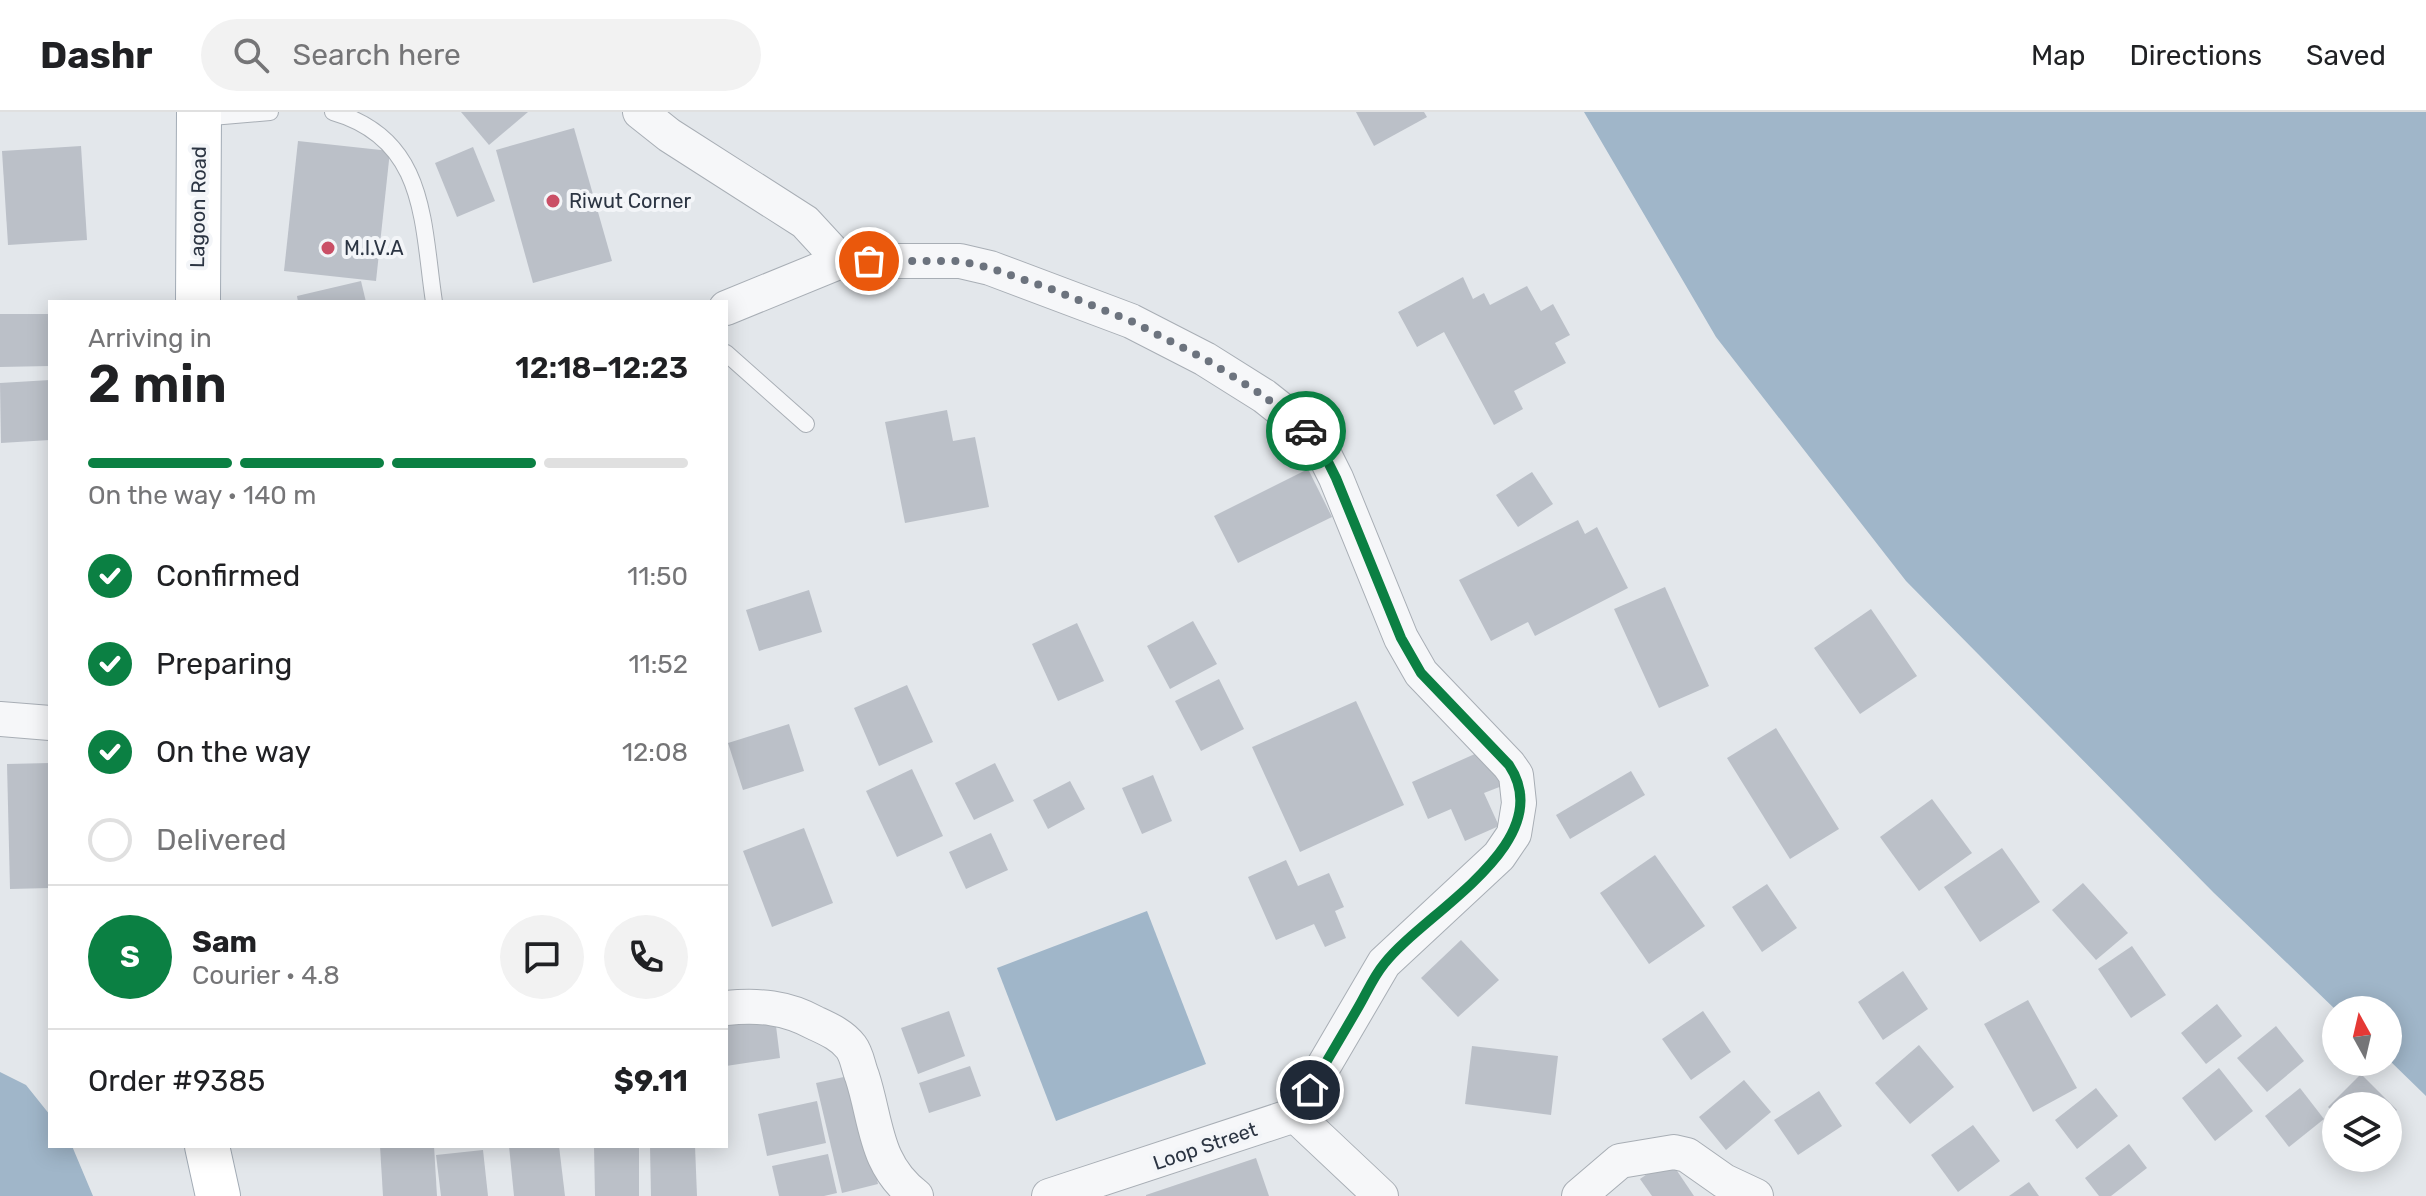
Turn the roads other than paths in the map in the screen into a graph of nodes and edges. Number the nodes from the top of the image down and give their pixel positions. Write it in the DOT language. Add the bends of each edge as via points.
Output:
graph roads {
  1 [pos="270,112"];
  2 [pos="333,112"];
  3 [pos="640,112"];
  4 [pos="199,115"];
  5 [pos="841,261"];
  6 [pos="198,300"];
  7 [pos="434,300"];
  8 [pos="728,307"];
  9 [pos="728,355"];
  10 [pos="806,424"];
  11 [pos="0,719"];
  12 [pos="48,723"];
  13 [pos="728,1008"];
  14 [pos="1295,1115"];
  15 [pos="207,1148"];
  16 [pos="218,1196"];
  17 [pos="916,1196"];
  18 [pos="1049,1196"];
  19 [pos="1381,1196"];
  20 [pos="1579,1196"];
  21 [pos="1756,1196"];
  1 -- 4 [label="lane"];
  2 -- 7 [label="lane" via="379,133 413,179"];
  3 -- 5 [label="street" via="805,222"];
  4 -- 6 [label="main road, Lagoon Road"];
  5 -- 8 [label="street"];
  5 -- 14 [label="street" via="960,261 990,268 1131,321 1264,396 1321,448 1401,638 1421,673 1516,775 1514,834 1499,856 1384,963"];
  9 -- 10 [label="lane"];
  11 -- 12 [label="street"];
  13 -- 17 [label="street" via="759,1004 787,1010 839,1035 850,1046 884,1161"];
  14 -- 18 [label="street, Loop Street"];
  14 -- 19 [label="street"];
  15 -- 16 [label="main road"];
  20 -- 21 [label="street" via="1620,1161 1674,1152"];
}
